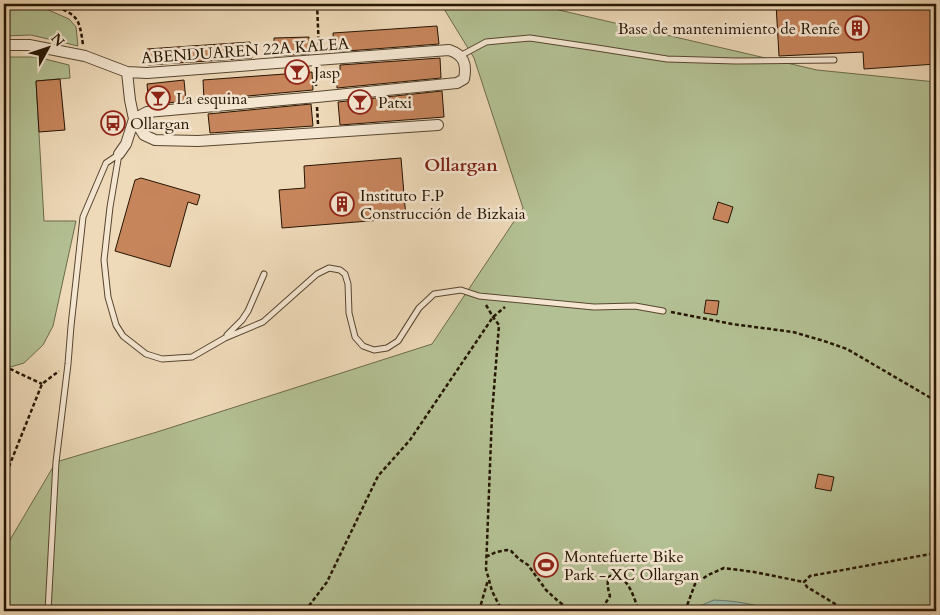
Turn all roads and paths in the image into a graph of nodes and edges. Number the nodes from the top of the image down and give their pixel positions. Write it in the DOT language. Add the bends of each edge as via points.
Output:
graph roads {
  1 [pos="51,4"];
  2 [pos="317,4"];
  3 [pos="4,45"];
  4 [pos="85,56"];
  5 [pos="460,56"];
  6 [pos="834,60"];
  7 [pos="315,61"];
  8 [pos="127,72"];
  9 [pos="134,119"];
  10 [pos="438,125"];
  11 [pos="119,154"];
  12 [pos="264,274"];
  13 [pos="664,311"];
  14 [pos="225,338"];
  15 [pos="68,364"];
  16 [pos="4,366"];
  17 [pos="42,384"];
  18 [pos="936,401"];
  19 [pos="4,479"];
  20 [pos="936,554"];
  21 [pos="486,557"];
  22 [pos="488,578"];
  23 [pos="804,582"];
  24 [pos="48,611"];
  25 [pos="305,611"];
  26 [pos="479,611"];
  27 [pos="502,611"];
  28 [pos="576,611"];
  29 [pos="596,611"];
  30 [pos="639,611"];
  31 [pos="685,611"];
  32 [pos="847,611"];
  33 [pos="914,611"];
  34 [pos="936,611"];
  1 -- 4 [label="path" via="72,14 80,22"];
  2 -- 7 [label="path" via="318,52 315,52"];
  3 -- 4 [label="street, ABENDUAREN 22A KALEA" via="29,45"];
  4 -- 8 [label="street, ABENDUAREN 22A KALEA"];
  5 -- 6 [label="lane" via="486,42 530,38 667,59"];
  5 -- 7 [label="street, ABENDUAREN 22A KALEA" via="449,50"];
  5 -- 9 [label="street" via="466,72 464,79 457,83 147,112"];
  7 -- 8 [label="street, ABENDUAREN 22A KALEA"];
  8 -- 9 [label="street"];
  9 -- 10 [label="street" via="144,135 155,140 198,141"];
  9 -- 11 [label="street"];
  11 -- 14 [label="lane" via="104,260 108,297 116,324 123,336 146,354 162,359 192,357"];
  11 -- 15 [label="lane" via="106,163 83,217"];
  12 -- 14 [label="lane" via="248,311"];
  13 -- 14 [label="lane" via="635,306 594,307 479,296 461,290 434,294 419,308 398,341 387,348 374,350 363,346 355,337 349,313 348,284 340,270 329,268 317,274 263,322"];
  13 -- 18 [label="path" via="793,332 824,341 847,350"];
  15 -- 17 [label="path"];
  15 -- 24 [label="lane" via="56,462"];
  16 -- 17 [label="path"];
  17 -- 19 [label="path"];
  20 -- 23 [label="path" via="810,576"];
  21 -- 22 [label="path"];
  21 -- 25 [label="path" via="499,325 493,318 410,440 378,476 326,582"];
  21 -- 28 [label="path" via="502,550 511,551 528,565 546,590"];
  22 -- 26 [label="path"];
  22 -- 27 [label="path"];
  23 -- 31 [label="path" via="724,568 695,584"];
  23 -- 32 [label="path"];
  29 -- 30 [label="path" via="610,596 608,579 614,575 631,589"];
  33 -- 34 [label="path"];
}
